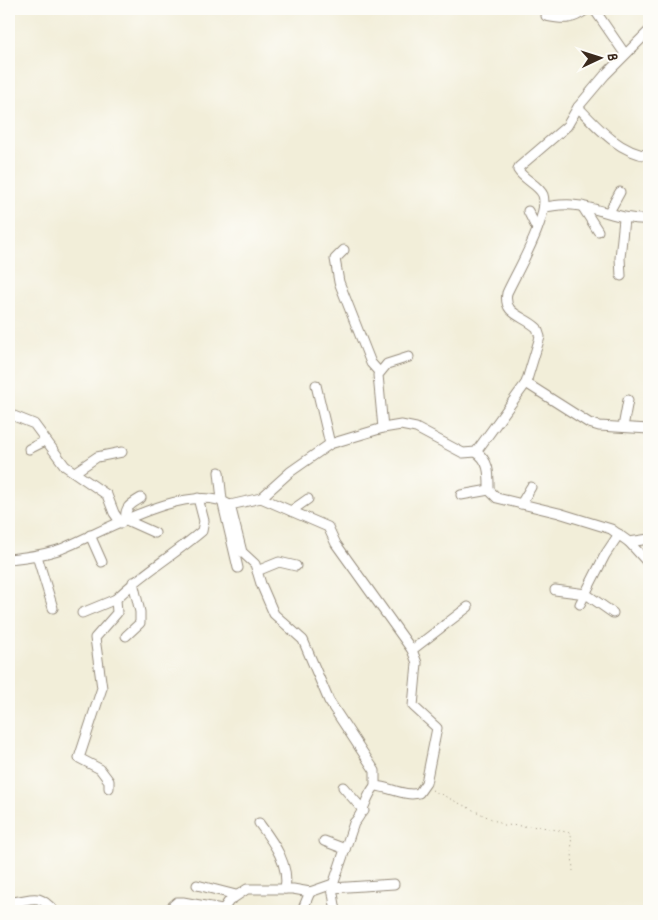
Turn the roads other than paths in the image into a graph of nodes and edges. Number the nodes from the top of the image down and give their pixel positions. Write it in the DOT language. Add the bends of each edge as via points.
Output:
graph roads {
  1 [pos="587,9"];
  2 [pos="594,9"];
  3 [pos="546,16"];
  4 [pos="649,31"];
  5 [pos="625,54"];
  6 [pos="578,107"];
  7 [pos="649,156"];
  8 [pos="620,192"];
  9 [pos="544,206"];
  10 [pos="582,206"];
  11 [pos="528,211"];
  12 [pos="609,212"];
  13 [pos="624,219"];
  14 [pos="649,219"];
  15 [pos="537,229"];
  16 [pos="598,231"];
  17 [pos="344,250"];
  18 [pos="622,276"];
  19 [pos="409,357"];
  20 [pos="380,372"];
  21 [pos="526,383"];
  22 [pos="316,384"];
  23 [pos="628,400"];
  24 [pos="9,414"];
  25 [pos="623,427"];
  26 [pos="383,428"];
  27 [pos="649,429"];
  28 [pos="45,441"];
  29 [pos="330,444"];
  30 [pos="29,449"];
  31 [pos="122,452"];
  32 [pos="476,452"];
  33 [pos="76,472"];
  34 [pos="219,472"];
  35 [pos="531,487"];
  36 [pos="489,490"];
  37 [pos="461,495"];
  38 [pos="141,498"];
  39 [pos="198,498"];
  40 [pos="261,498"];
  41 [pos="308,499"];
  42 [pos="222,500"];
  43 [pos="522,504"];
  44 [pos="230,505"];
  45 [pos="291,511"];
  46 [pos="123,521"];
  47 [pos="155,533"];
  48 [pos="619,534"];
  49 [pos="90,536"];
  50 [pos="649,539"];
  51 [pos="629,542"];
  52 [pos="37,556"];
  53 [pos="9,560"];
  54 [pos="102,562"];
  55 [pos="649,564"];
  56 [pos="296,566"];
  57 [pos="238,568"];
  58 [pos="257,571"];
  59 [pos="133,582"];
  60 [pos="556,590"];
  61 [pos="586,594"];
  62 [pos="116,599"];
  63 [pos="580,604"];
  64 [pos="468,607"];
  65 [pos="53,608"];
  66 [pos="82,613"];
  67 [pos="613,613"];
  68 [pos="126,636"];
  69 [pos="412,650"];
  70 [pos="376,786"];
  71 [pos="343,787"];
  72 [pos="109,788"];
  73 [pos="364,811"];
  74 [pos="259,823"];
  75 [pos="324,841"];
  76 [pos="345,849"];
  77 [pos="394,884"];
  78 [pos="197,885"];
  79 [pos="333,886"];
  80 [pos="285,889"];
  81 [pos="310,892"];
  82 [pos="236,895"];
  83 [pos="9,902"];
  84 [pos="168,910"];
  85 [pos="222,910"];
  86 [pos="54,911"];
  87 [pos="302,911"];
  88 [pos="336,911"];
  1 -- 3 [label="street" via="567,20"];
  2 -- 5 [label="street"];
  4 -- 5 [label="street"];
  5 -- 6 [label="street"];
  6 -- 7 [label="street" via="619,145 628,151"];
  6 -- 9 [label="street" via="567,126 518,168 541,192"];
  8 -- 12 [label="street"];
  9 -- 10 [label="street"];
  9 -- 15 [label="street"];
  10 -- 12 [label="street"];
  10 -- 16 [label="street"];
  11 -- 15 [label="street"];
  12 -- 13 [label="street"];
  13 -- 14 [label="street"];
  13 -- 18 [label="street" via="620,258"];
  15 -- 21 [label="street" via="505,302 508,309 539,331"];
  17 -- 20 [label="street" via="335,260 339,282 371,363"];
  19 -- 20 [label="street" via="387,364"];
  20 -- 26 [label="street" via="377,382"];
  21 -- 25 [label="street" via="589,423"];
  21 -- 32 [label="street"];
  22 -- 29 [label="street"];
  23 -- 25 [label="street"];
  24 -- 28 [label="street" via="34,424"];
  25 -- 27 [label="street"];
  26 -- 29 [label="street"];
  26 -- 32 [label="street" via="401,425 416,428 464,453"];
  28 -- 30 [label="street"];
  28 -- 33 [label="street" via="59,460"];
  29 -- 40 [label="street" via="290,472"];
  31 -- 33 [label="street" via="97,457"];
  32 -- 36 [label="street" via="485,459"];
  33 -- 46 [label="street" via="107,495 114,514"];
  34 -- 42 [label="street"];
  35 -- 43 [label="street"];
  36 -- 37 [label="street"];
  36 -- 43 [label="street" via="497,498"];
  38 -- 46 [label="street" via="130,505"];
  39 -- 42 [label="street"];
  39 -- 46 [label="street" via="174,502"];
  39 -- 59 [label="street" via="204,521 202,531"];
  40 -- 44 [label="street"];
  40 -- 45 [label="street"];
  41 -- 45 [label="street"];
  42 -- 44 [label="street"];
  42 -- 57 [label="street"];
  43 -- 48 [label="street"];
  44 -- 58 [label="street" via="242,552 252,560"];
  45 -- 69 [label="street" via="328,527 336,544"];
  46 -- 47 [label="street"];
  46 -- 49 [label="street"];
  48 -- 51 [label="street"];
  48 -- 61 [label="street"];
  49 -- 52 [label="street"];
  49 -- 54 [label="street"];
  50 -- 51 [label="street"];
  51 -- 55 [label="street"];
  52 -- 53 [label="street"];
  52 -- 65 [label="street"];
  56 -- 58 [label="street" via="279,562"];
  58 -- 70 [label="street" via="274,614 302,640 329,701 375,770"];
  59 -- 62 [label="street"];
  59 -- 68 [label="street" via="140,623"];
  60 -- 61 [label="street"];
  61 -- 63 [label="street"];
  61 -- 67 [label="street"];
  62 -- 66 [label="street"];
  62 -- 72 [label="street" via="117,613 95,638 102,688 79,754 82,761 105,774 110,780"];
  64 -- 69 [label="street"];
  69 -- 70 [label="street" via="417,663 413,706 437,728 424,787 420,793 409,795"];
  70 -- 73 [label="street"];
  71 -- 73 [label="street"];
  73 -- 76 [label="street" via="354,823"];
  74 -- 80 [label="street" via="276,846 282,861"];
  75 -- 76 [label="street"];
  76 -- 79 [label="street"];
  77 -- 79 [label="street"];
  78 -- 82 [label="street"];
  79 -- 81 [label="street"];
  79 -- 88 [label="street"];
  80 -- 81 [label="street"];
  80 -- 82 [label="street" via="247,889"];
  81 -- 87 [label="street"];
  82 -- 85 [label="street"];
  83 -- 86 [label="street" via="38,898"];
  84 -- 85 [label="street" via="182,902"];
}
